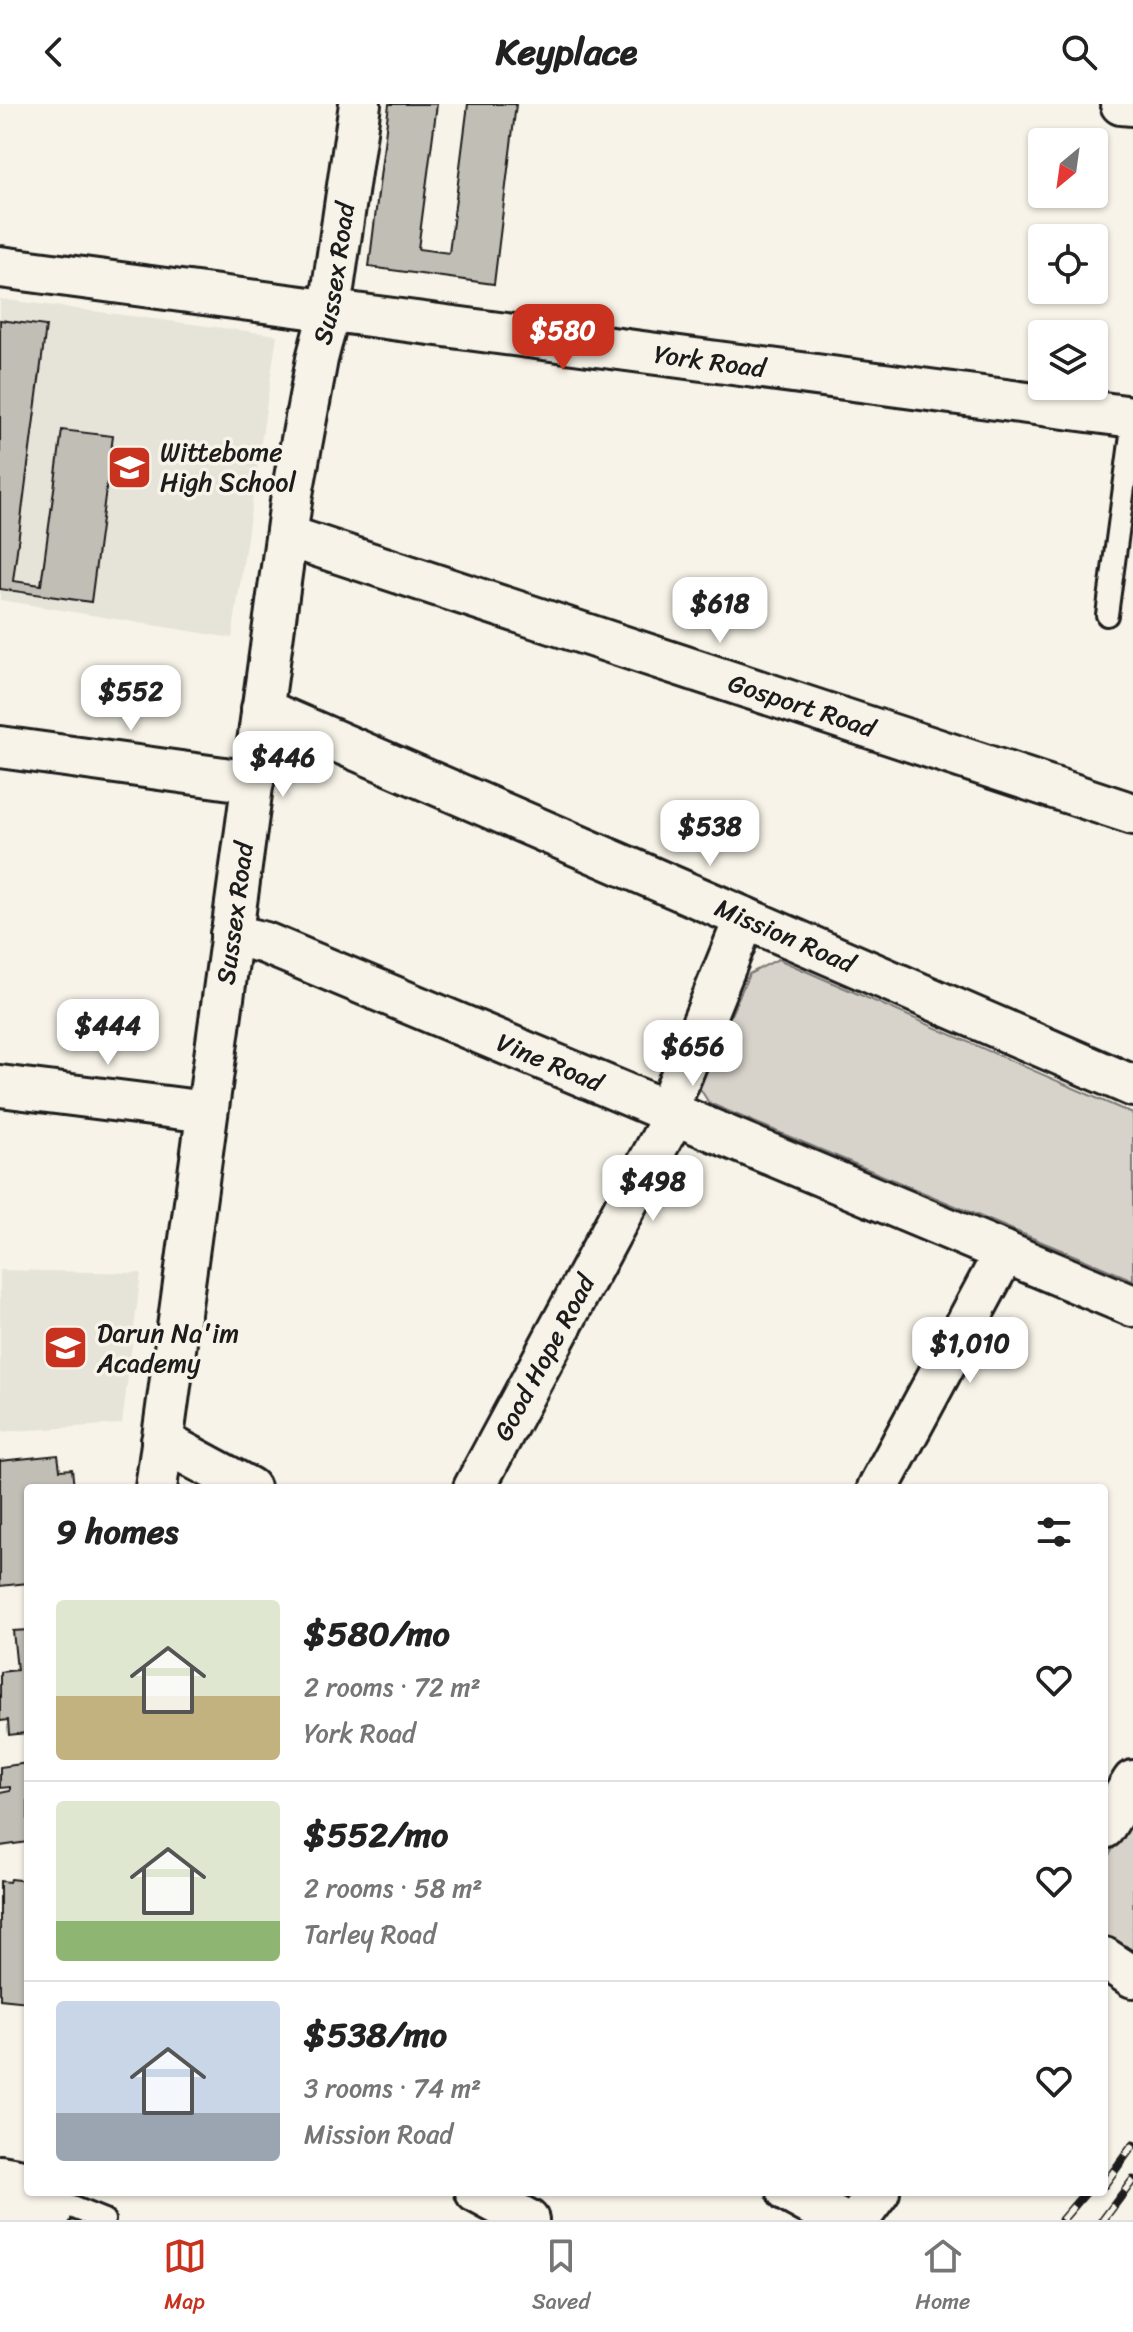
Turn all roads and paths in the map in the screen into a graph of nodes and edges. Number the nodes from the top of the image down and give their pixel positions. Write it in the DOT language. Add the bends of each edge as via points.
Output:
graph roads {
  1 [pos="360,104"];
  2 [pos="1121,104"];
  3 [pos="1133,105"];
  4 [pos="0,267"];
  5 [pos="330,309"];
  6 [pos="1133,418"];
  7 [pos="287,536"];
  8 [pos="1107,615"];
  9 [pos="262,709"];
  10 [pos="0,747"];
  11 [pos="253,782"];
  12 [pos="1133,814"];
  13 [pos="745,918"];
  14 [pos="231,934"];
  15 [pos="0,1086"];
  16 [pos="1133,1086"];
  17 [pos="667,1111"];
  18 [pos="207,1112"];
  19 [pos="1005,1252"];
  20 [pos="1133,1306"];
  21 [pos="162,1441"];
  22 [pos="157,1484"];
  23 [pos="242,1484"];
  24 [pos="476,1484"];
  25 [pos="880,1484"];
  26 [pos="1133,1781"];
  27 [pos="1108,1822"];
  28 [pos="1108,1961"];
  29 [pos="1133,1977"];
  30 [pos="0,2176"];
  31 [pos="24,2189"];
  32 [pos="483,2196"];
  33 [pos="877,2196"];
  34 [pos="47,2201"];
  35 [pos="795,2204"];
  36 [pos="0,2206"];
  37 [pos="104,2220"];
  38 [pos="528,2220"];
  39 [pos="839,2220"];
  40 [pos="858,2220"];
  1 -- 5 [label="street, Sussex Road"];
  2 -- 3 [label="street"];
  4 -- 5 [label="street, York Road"];
  5 -- 6 [label="street, York Road"];
  5 -- 7 [label="street, Sussex Road"];
  6 -- 8 [label="lane"];
  7 -- 9 [label="street, Sussex Road"];
  7 -- 12 [label="street, Gosport Road"];
  9 -- 11 [label="street, Sussex Road"];
  9 -- 13 [label="street, Mission Road"];
  10 -- 11 [label="street"];
  11 -- 14 [label="street, Sussex Road"];
  13 -- 16 [label="street, Mission Road"];
  13 -- 17 [label="street, Good Hope Road"];
  14 -- 17 [label="street, Vine Road" via="265,943"];
  14 -- 18 [label="street, Sussex Road"];
  15 -- 18 [label="street"];
  17 -- 19 [label="street, Vine Road"];
  17 -- 24 [label="street, Good Hope Road" via="666,1130"];
  18 -- 21 [label="street, Sussex Road"];
  19 -- 20 [label="street, Vine Road"];
  19 -- 25 [label="street"];
  21 -- 22 [label="street, Sussex Road"];
  21 -- 23 [label="street"];
  26 -- 27 [label="street"];
  28 -- 29 [label="street"];
  30 -- 31 [label="street"];
  32 -- 38 [label="street"];
  33 -- 40 [label="street"];
  34 -- 36 [label="street"];
  34 -- 37 [label="lane"];
  35 -- 39 [label="street"];
}
